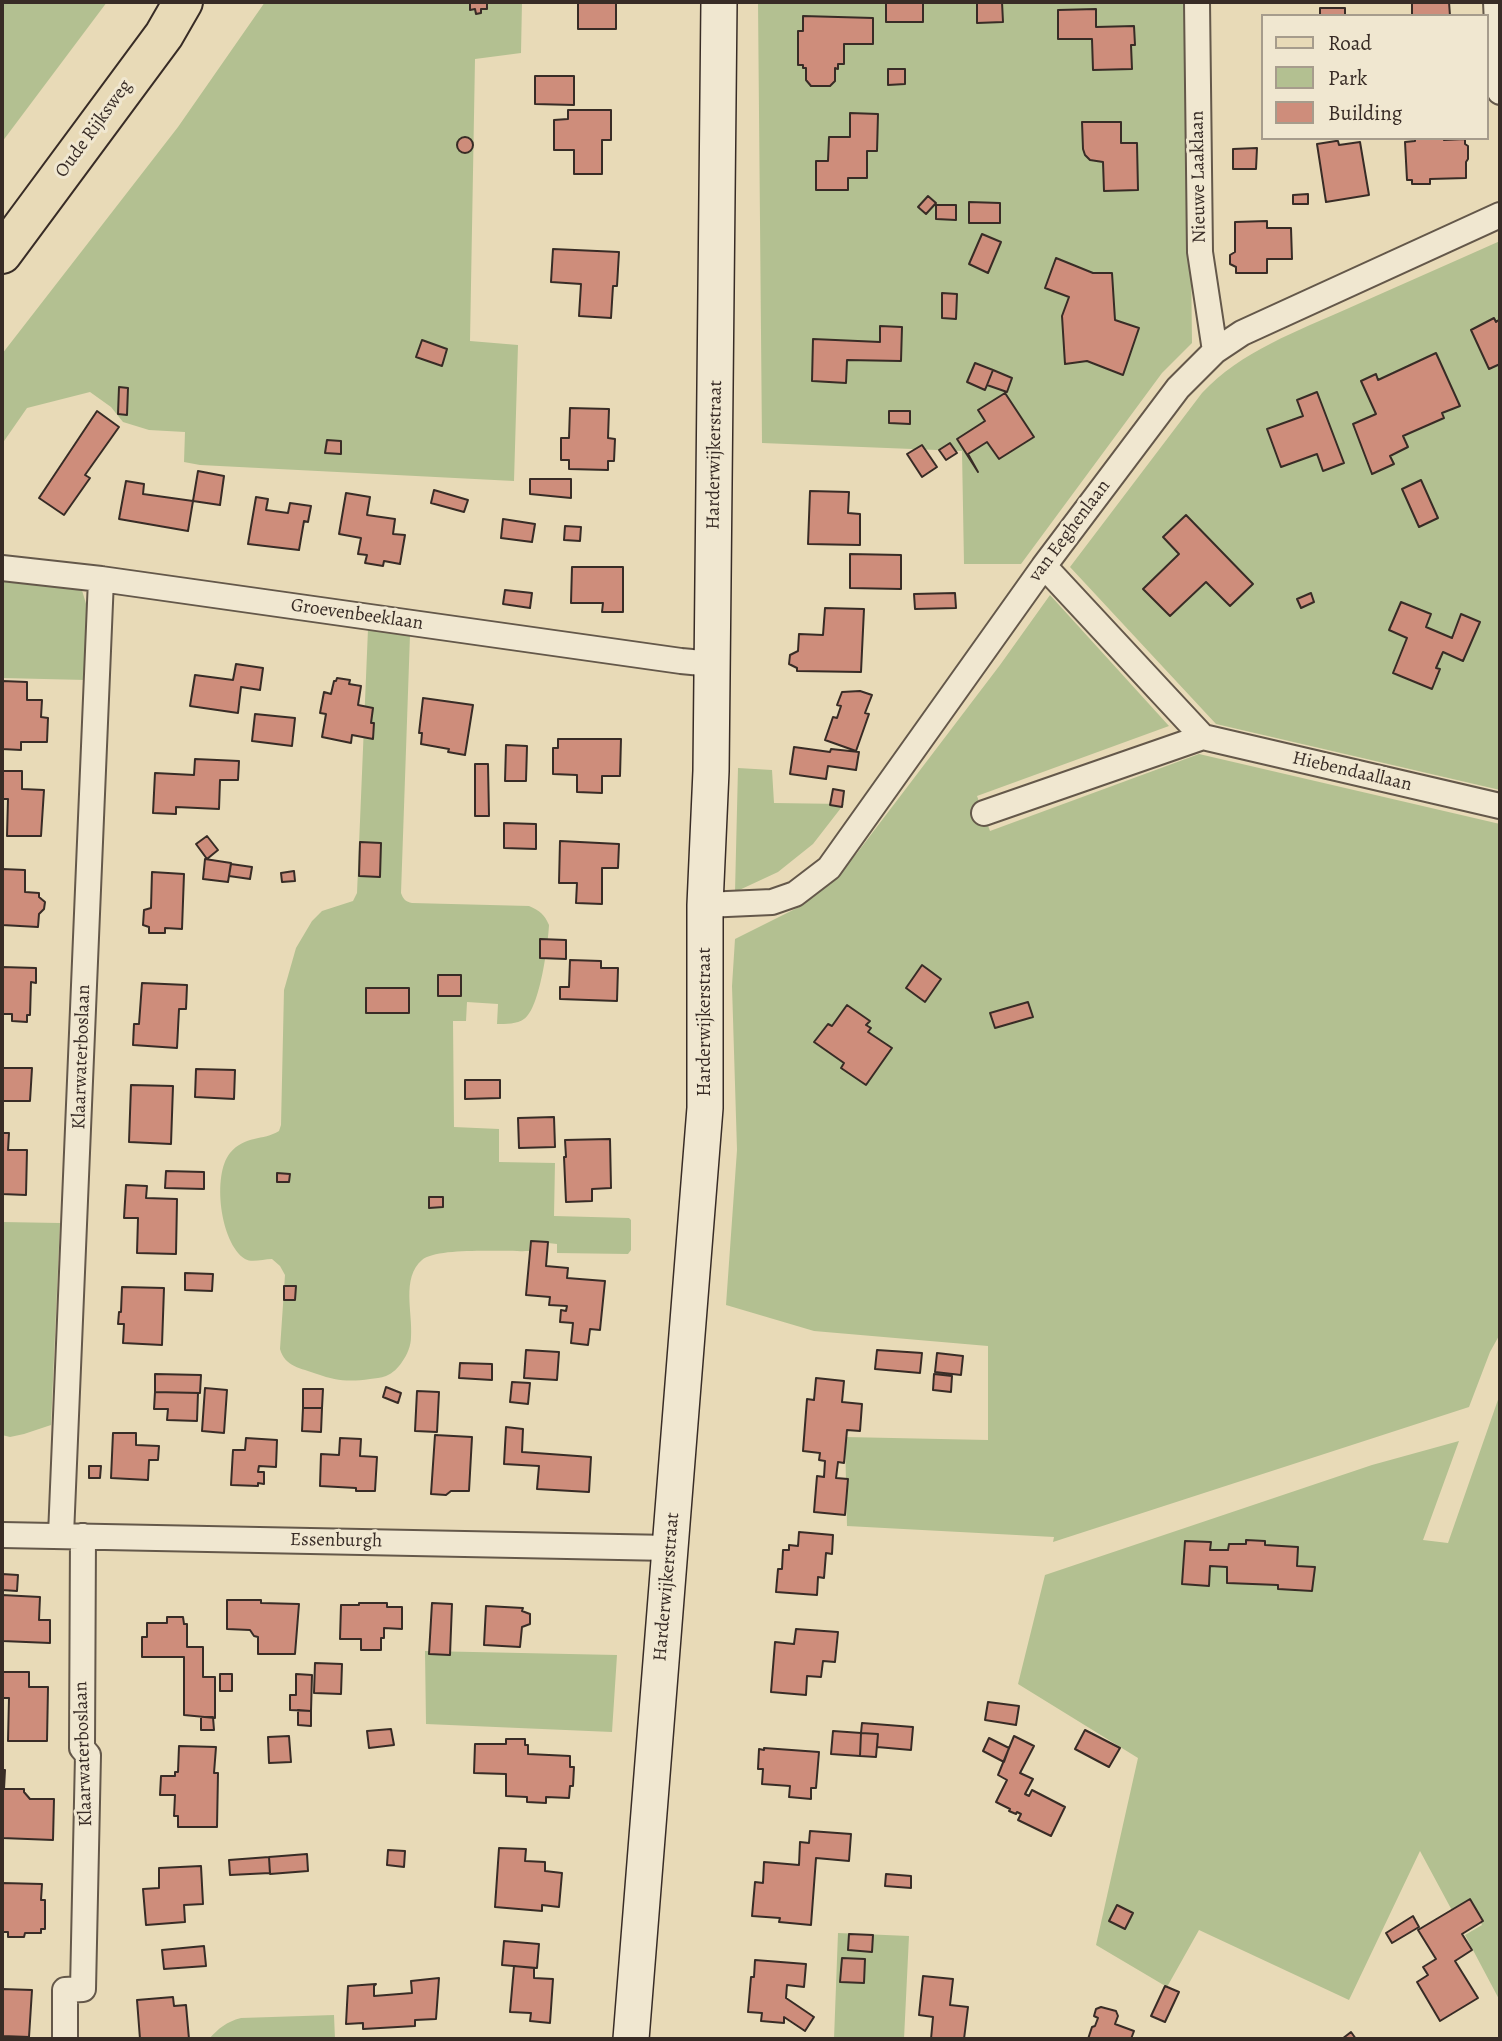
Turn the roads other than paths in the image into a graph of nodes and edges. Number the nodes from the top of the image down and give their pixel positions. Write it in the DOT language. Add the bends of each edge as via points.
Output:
graph roads {
  1 [pos="183,2"];
  2 [pos="719,2"];
  3 [pos="1197,2"];
  4 [pos="1496,2"];
  5 [pos="1500,92"];
  6 [pos="1500,215"];
  7 [pos="2,254"];
  8 [pos="1214,351"];
  9 [pos="1044,566"];
  10 [pos="2,568"];
  11 [pos="101,579"];
  12 [pos="713,664"];
  13 [pos="1203,737"];
  14 [pos="1500,806"];
  15 [pos="984,813"];
  16 [pos="705,905"];
  17 [pos="2,1535"];
  18 [pos="72,1536"];
  19 [pos="670,1548"];
  20 [pos="65,2039"];
  21 [pos="631,2039"];
  1 -- 7 [label="main road, Oude Rijksweg"];
  2 -- 12 [label="main road, Harderwijkerstraat"];
  3 -- 8 [label="street, Nieuwe Laaklaan" via="1200,252"];
  4 -- 5 [label="street"];
  6 -- 8 [label="street, van Eeghenlaan" via="1242,332"];
  8 -- 9 [label="street, van Eeghenlaan" via="1178,388"];
  9 -- 13 [label="street"];
  9 -- 16 [label="street, van Eeghenlaan" via="829,868 794,894 772,902"];
  10 -- 11 [label="street, Groevenbeeklaan"];
  11 -- 12 [label="street, Groevenbeeklaan"];
  11 -- 18 [label="street, Klaarwaterboslaan"];
  12 -- 16 [label="main road, Harderwijkerstraat"];
  13 -- 14 [label="street, Hiebendaallaan"];
  13 -- 15 [label="street"];
  16 -- 19 [label="main road, Harderwijkerstraat" via="705,1108"];
  17 -- 18 [label="street, Essenburgh"];
  18 -- 19 [label="street, Essenburgh"];
  18 -- 20 [label="street, Klaarwaterboslaan" via="82,1748 88,1755 83,1989 65,1990"];
  19 -- 21 [label="main road, Harderwijkerstraat"];
}
